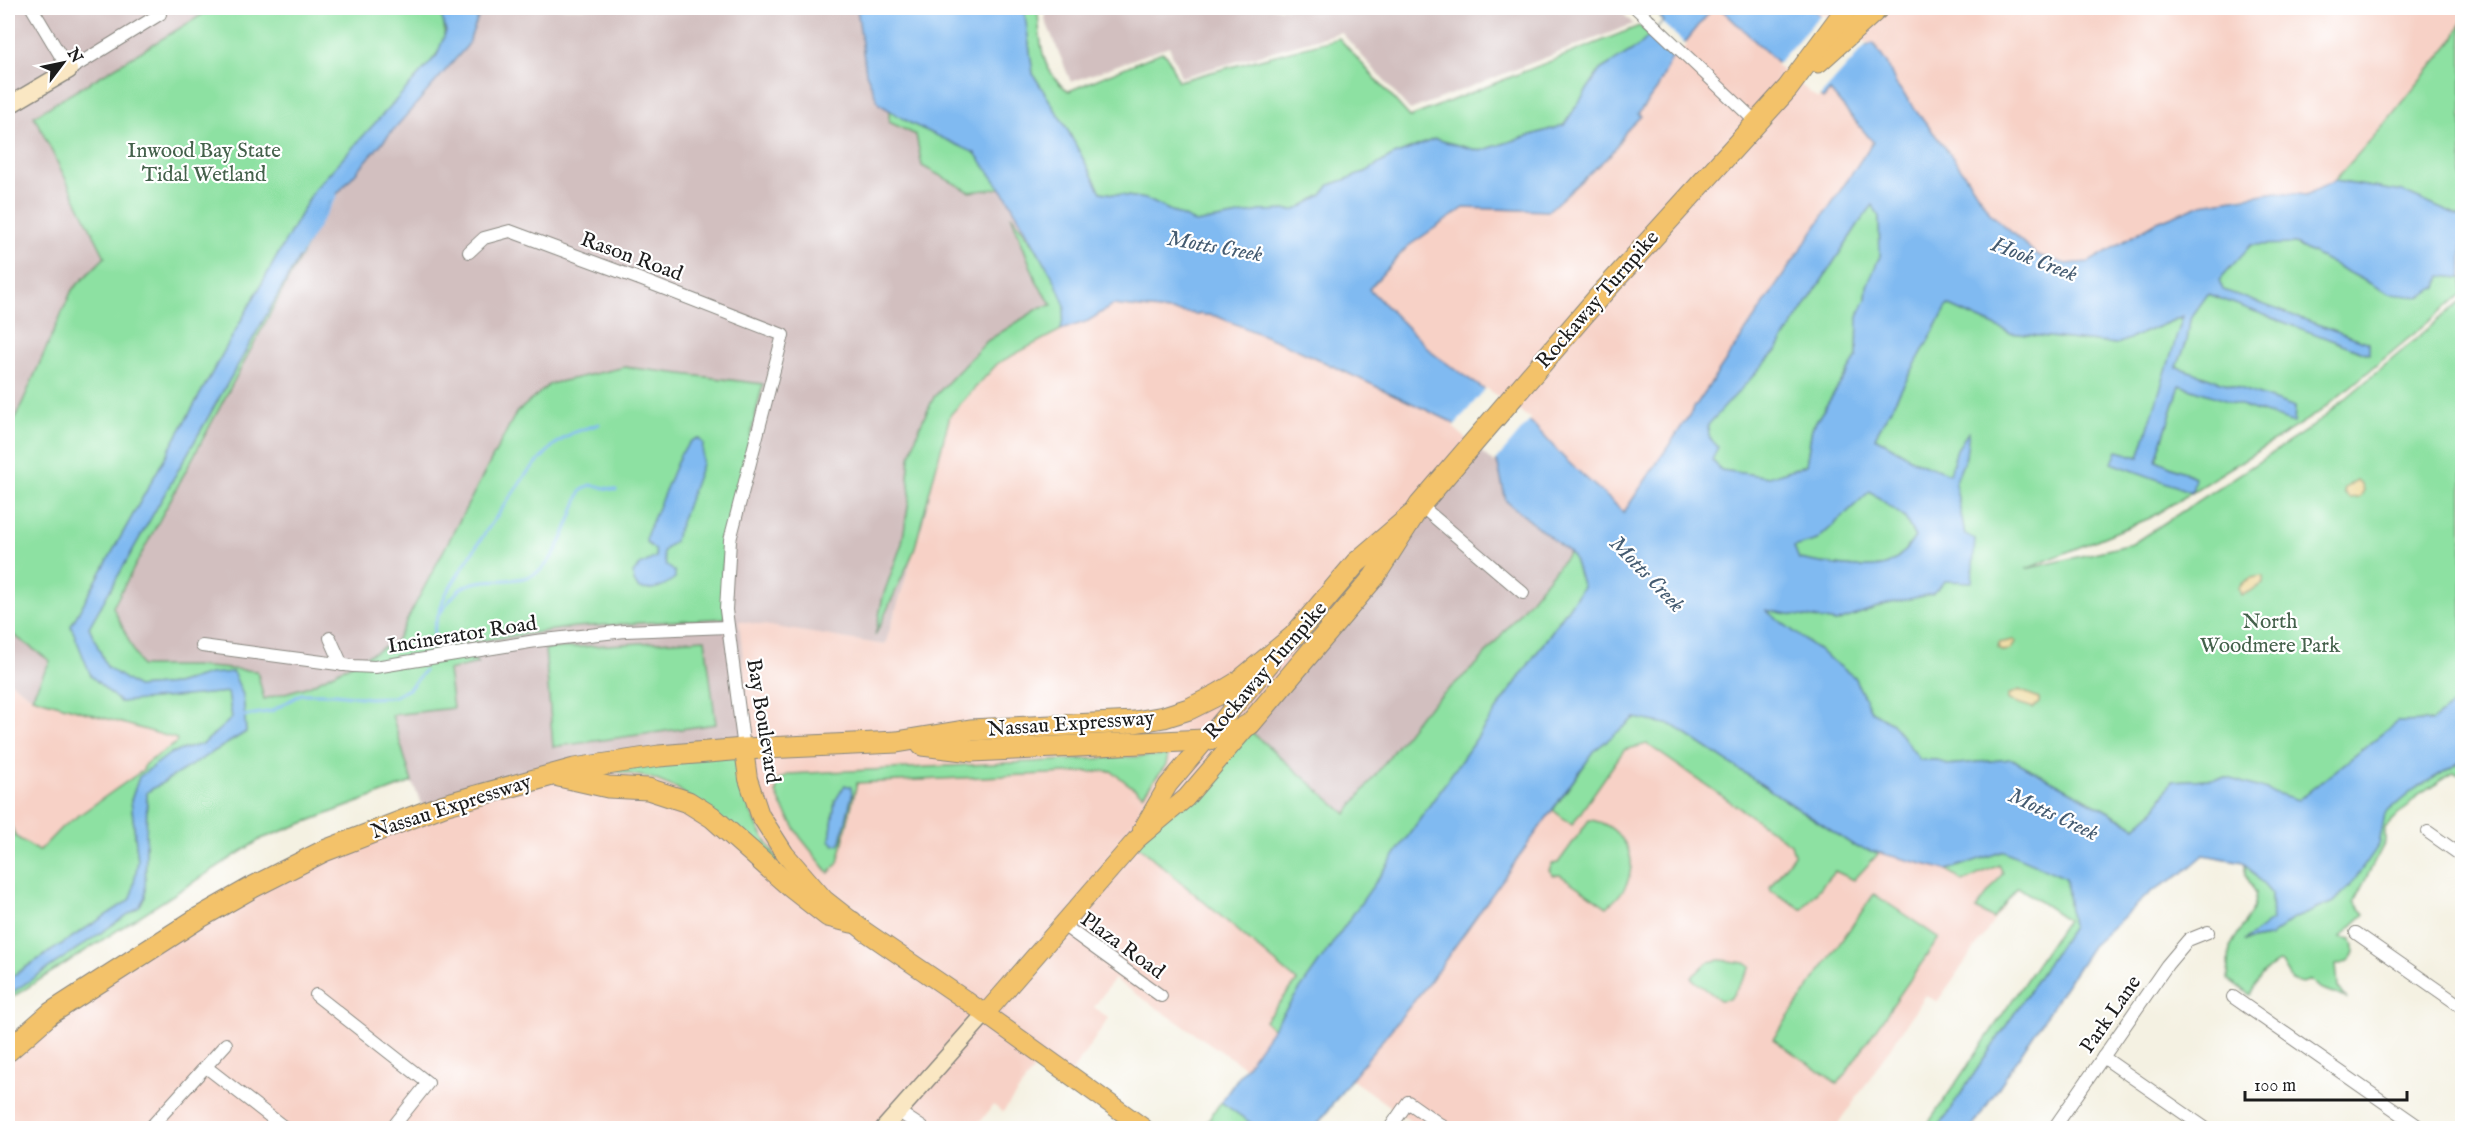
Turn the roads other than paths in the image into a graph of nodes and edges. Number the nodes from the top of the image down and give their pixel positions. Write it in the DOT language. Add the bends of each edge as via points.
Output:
graph roads {
  1 [pos="32,8"];
  2 [pos="1636,8"];
  3 [pos="1847,8"];
  4 [pos="1874,12"];
  5 [pos="160,14"];
  6 [pos="1817,56"];
  7 [pos="69,70"];
  8 [pos="8,106"];
  9 [pos="1756,122"];
  10 [pos="469,252"];
  11 [pos="783,335"];
  12 [pos="1416,510"];
  13 [pos="1523,593"];
  14 [pos="728,627"];
  15 [pos="1294,636"];
  16 [pos="330,638"];
  17 [pos="202,646"];
  18 [pos="342,665"];
  19 [pos="1250,724"];
  20 [pos="1204,740"];
  21 [pos="897,742"];
  22 [pos="744,749"];
  23 [pos="552,774"];
  24 [pos="2428,832"];
  25 [pos="1136,840"];
  26 [pos="2463,856"];
  27 [pos="852,922"];
  28 [pos="1063,925"];
  29 [pos="2208,932"];
  30 [pos="2356,933"];
  31 [pos="316,995"];
  32 [pos="1161,996"];
  33 [pos="2233,997"];
  34 [pos="2463,1007"];
  35 [pos="51,1013"];
  36 [pos="985,1014"];
  37 [pos="8,1031"];
  38 [pos="226,1044"];
  39 [pos="8,1051"];
  40 [pos="2103,1057"];
  41 [pos="206,1067"];
  42 [pos="899,1112"];
  43 [pos="150,1128"];
  44 [pos="285,1128"];
  45 [pos="393,1128"];
  46 [pos="884,1128"];
  47 [pos="923,1128"];
  48 [pos="1144,1128"];
  49 [pos="1390,1128"];
  50 [pos="1445,1128"];
  51 [pos="2054,1128"];
  52 [pos="2205,1128"];
  53 [pos="2421,1128"];
  1 -- 7 [label="street"];
  2 -- 9 [label="street"];
  3 -- 6 [label="highway"];
  4 -- 6 [label="highway"];
  5 -- 7 [label="street"];
  6 -- 9 [label="highway, Rockaway Turnpike"];
  7 -- 8 [label="main road"];
  9 -- 12 [label="highway, Rockaway Turnpike" via="1630,261"];
  10 -- 11 [label="street, Rason Road" via="484,238 510,231"];
  11 -- 14 [label="street, Bay Boulevard" via="730,540"];
  12 -- 13 [label="street"];
  12 -- 15 [label="highway, Rockaway Turnpike" via="1356,563"];
  12 -- 19 [label="highway, Rockaway Turnpike" via="1374,577"];
  14 -- 18 [label="street, Incinerator Road" via="625,631 536,641 394,665"];
  14 -- 22 [label="street, Bay Boulevard"];
  15 -- 20 [label="main road, Rockaway Turnpike"];
  15 -- 21 [label="highway, Nassau Expressway" via="1227,689 1164,717 970,730"];
  16 -- 18 [label="street"];
  17 -- 18 [label="street, Incinerator Road"];
  19 -- 20 [label="highway, Nassau Expressway" via="1230,735"];
  19 -- 25 [label="main road, Rockaway Turnpike" via="1186,798"];
  20 -- 21 [label="highway, Nassau Expressway" via="972,751"];
  20 -- 25 [label="main road, Rockaway Turnpike" via="1168,785"];
  21 -- 22 [label="highway, Nassau Expressway"];
  22 -- 23 [label="highway, Nassau Expressway" via="659,756"];
  22 -- 27 [label="main road, Bay Boulevard" via="752,791 767,828 814,889"];
  23 -- 27 [label="highway" via="608,787 658,791 688,802 712,817 828,916"];
  23 -- 35 [label="highway, Nassau Expressway" via="423,811 299,863 197,919"];
  24 -- 26 [label="street"];
  25 -- 28 [label="main road, Rockaway Turnpike"];
  27 -- 36 [label="main road, Bay Boulevard"];
  28 -- 32 [label="street, Plaza Road"];
  28 -- 36 [label="main road, Rockaway Turnpike"];
  29 -- 40 [label="street, Park Lane" via="2188,940"];
  30 -- 34 [label="street"];
  31 -- 45 [label="street" via="428,1083"];
  33 -- 53 [label="street"];
  35 -- 37 [label="highway, Nassau Expressway"];
  35 -- 39 [label="highway, Nassau Expressway"];
  36 -- 42 [label="main road, Rockaway Turnpike"];
  36 -- 48 [label="main road, Bay Boulevard"];
  38 -- 41 [label="street"];
  40 -- 51 [label="street, Park Lane"];
  40 -- 52 [label="street"];
  41 -- 43 [label="street"];
  41 -- 44 [label="street"];
  42 -- 46 [label="main road, Rockaway Turnpike"];
  42 -- 47 [label="street"];
  49 -- 50 [label="street" via="1408,1102"];
}
